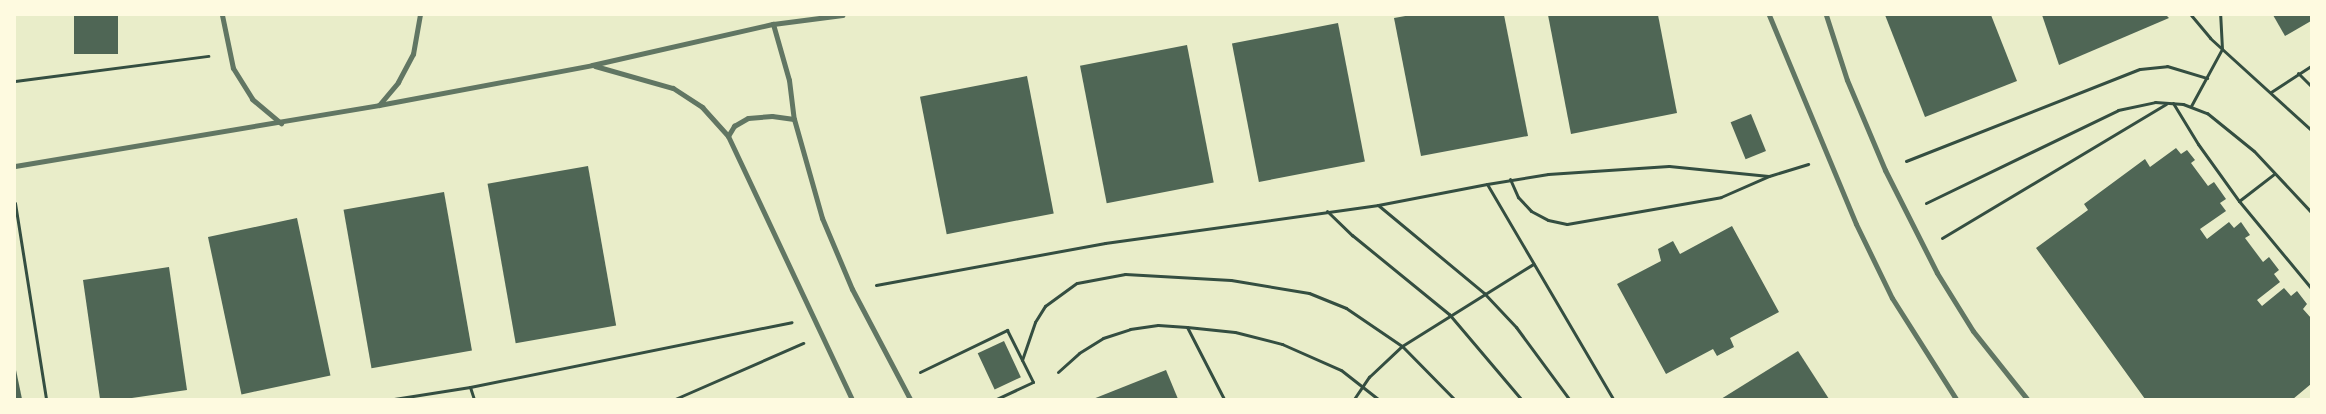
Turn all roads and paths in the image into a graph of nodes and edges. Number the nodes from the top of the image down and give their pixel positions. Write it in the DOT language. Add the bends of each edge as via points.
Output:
graph roads {
  1 [pos="222,15"];
  2 [pos="420,15"];
  3 [pos="842,15"];
  4 [pos="1769,15"];
  5 [pos="1826,15"];
  6 [pos="2191,15"];
  7 [pos="2220,15"];
  8 [pos="773,24"];
  9 [pos="2222,49"];
  10 [pos="229,53"];
  11 [pos="592,65"];
  12 [pos="2311,66"];
  13 [pos="2298,73"];
  14 [pos="2207,78"];
  15 [pos="15,82"];
  16 [pos="2311,86"];
  17 [pos="2271,92"];
  18 [pos="2168,103"];
  19 [pos="2173,103"];
  20 [pos="379,105"];
  21 [pos="2191,106"];
  22 [pos="794,119"];
  23 [pos="281,123"];
  24 [pos="2311,130"];
  25 [pos="728,136"];
  26 [pos="1924,153"];
  27 [pos="1828,159"];
  28 [pos="15,166"];
  29 [pos="2274,174"];
  30 [pos="1769,176"];
  31 [pos="1510,179"];
  32 [pos="1487,184"];
  33 [pos="2239,201"];
  34 [pos="15,203"];
  35 [pos="1378,204"];
  36 [pos="1327,211"];
  37 [pos="1907,212"];
  38 [pos="2311,212"];
  39 [pos="1924,248"];
  40 [pos="1533,264"];
  41 [pos="2311,288"];
  42 [pos="852,289"];
  43 [pos="1484,293"];
  44 [pos="1449,314"];
  45 [pos="812,318"];
  46 [pos="1187,327"];
  47 [pos="820,336"];
  48 [pos="1402,346"];
  49 [pos="1022,360"];
  50 [pos="1058,372"];
  51 [pos="900,381"];
  52 [pos="1364,385"];
  53 [pos="470,387"];
  54 [pos="46,399"];
  55 [pos="394,399"];
  56 [pos="474,399"];
  57 [pos="675,399"];
  58 [pos="852,399"];
  59 [pos="910,399"];
  60 [pos="997,399"];
  61 [pos="1224,399"];
  62 [pos="1354,399"];
  63 [pos="1378,399"];
  64 [pos="1454,399"];
  65 [pos="1521,399"];
  66 [pos="1569,399"];
  67 [pos="1613,399"];
  68 [pos="1956,399"];
  69 [pos="2027,399"];
  1 -- 10 [label="street"];
  2 -- 20 [label="street" via="413,54 398,82"];
  3 -- 8 [label="street"];
  4 -- 27 [label="street"];
  5 -- 37 [label="street" via="1847,80 1885,170"];
  6 -- 9 [label="path"];
  7 -- 9 [label="path"];
  8 -- 11 [label="street"];
  8 -- 22 [label="street" via="789,80"];
  9 -- 14 [label="path"];
  9 -- 17 [label="path"];
  10 -- 15 [label="path"];
  10 -- 23 [label="street" via="233,68 252,99"];
  11 -- 20 [label="street"];
  11 -- 25 [label="street" via="673,88 702,107"];
  12 -- 13 [label="path"];
  13 -- 16 [label="path"];
  13 -- 17 [label="path"];
  14 -- 21 [label="path"];
  14 -- 26 [label="path" via="2167,66 2140,69"];
  17 -- 24 [label="path"];
  18 -- 19 [label="path"];
  18 -- 37 [label="path" via="2142,103 2118,110"];
  18 -- 39 [label="path"];
  19 -- 21 [label="path"];
  19 -- 33 [label="path"];
  20 -- 23 [label="street"];
  21 -- 29 [label="path" via="2228,128"];
  22 -- 25 [label="street" via="772,116 748,118 734,126"];
  22 -- 42 [label="street" via="822,218"];
  23 -- 28 [label="street"];
  25 -- 45 [label="street"];
  27 -- 30 [label="path"];
  27 -- 68 [label="street" via="1892,298"];
  29 -- 33 [label="path"];
  29 -- 38 [label="path"];
  30 -- 31 [label="path" via="1669,166"];
  30 -- 31 [label="path" via="1721,197 1567,224 1548,220 1531,211 1518,196"];
  31 -- 32 [label="path"];
  32 -- 35 [label="path"];
  32 -- 40 [label="path"];
  33 -- 41 [label="path"];
  34 -- 54 [label="path"];
  35 -- 36 [label="path"];
  35 -- 43 [label="path"];
  36 -- 42 [label="path" via="1105,243"];
  36 -- 44 [label="path"];
  37 -- 39 [label="street"];
  39 -- 69 [label="street" via="1973,331"];
  40 -- 43 [label="path"];
  40 -- 67 [label="path"];
  42 -- 51 [label="street"];
  43 -- 44 [label="path"];
  43 -- 66 [label="path" via="1516,327"];
  44 -- 48 [label="path"];
  44 -- 65 [label="path"];
  45 -- 47 [label="street"];
  45 -- 53 [label="path"];
  46 -- 50 [label="path" via="1158,325 1130,328 1103,338"];
  46 -- 52 [label="path" via="1235,332 1282,344 1316,357"];
  46 -- 61 [label="path"];
  47 -- 57 [label="path"];
  47 -- 58 [label="street"];
  48 -- 49 [label="path" via="1346,308 1308,293 1231,280 1125,274 1076,283 1061,292 1045,306 1035,322"];
  48 -- 52 [label="path"];
  48 -- 64 [label="path"];
  49 -- 51 [label="path" via="1007,330"];
  49 -- 60 [label="path" via="1032,382"];
  51 -- 59 [label="street"];
  52 -- 62 [label="path"];
  52 -- 63 [label="path"];
  53 -- 55 [label="path"];
  53 -- 56 [label="path"];
}
